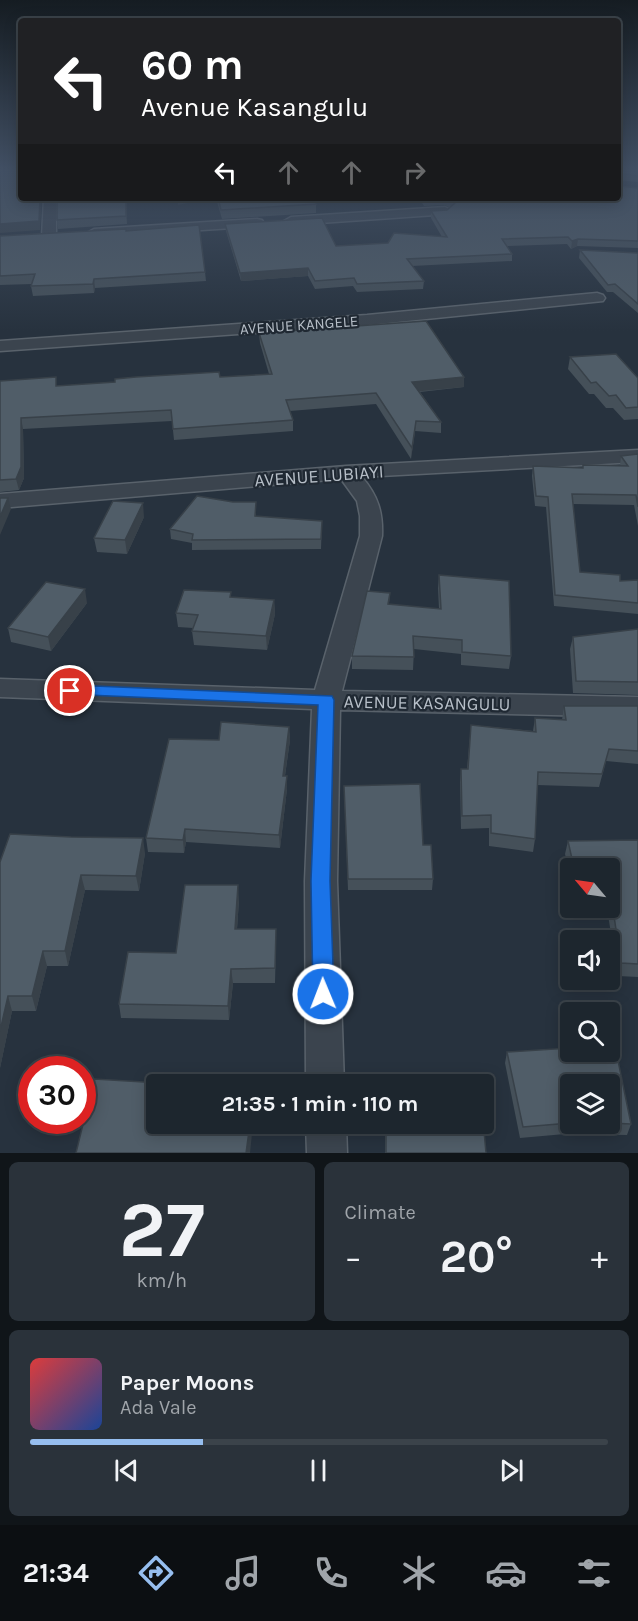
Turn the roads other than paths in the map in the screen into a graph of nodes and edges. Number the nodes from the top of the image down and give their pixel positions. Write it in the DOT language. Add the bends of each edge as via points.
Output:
graph roads {
  1 [pos="49,223"];
  2 [pos="263,223"];
  3 [pos="84,234"];
  4 [pos="49,236"];
  5 [pos="597,298"];
  6 [pos="0,346"];
  7 [pos="638,456"];
  8 [pos="346,472"];
  9 [pos="0,501"];
  10 [pos="0,688"];
  11 [pos="327,700"];
  12 [pos="638,707"];
  13 [pos="326,1074"];
  14 [pos="326,1134"];
  15 [pos="327,1153"];
  1 -- 4 [label="street"];
  2 -- 3 [label="street"];
  5 -- 6 [label="street, AVENUE KANGELE" via="367,320"];
  7 -- 8 [label="street, AVENUE LUBIAYI"];
  8 -- 9 [label="street, AVENUE LUBIAYI"];
  8 -- 11 [label="street" via="363,490 372,512 371,536"];
  10 -- 11 [label="street, AVENUE KASANGULU"];
  11 -- 12 [label="street, AVENUE KASANGULU"];
  11 -- 13 [label="street" via="321,881"];
  14 -- 15 [label="street"];
}
